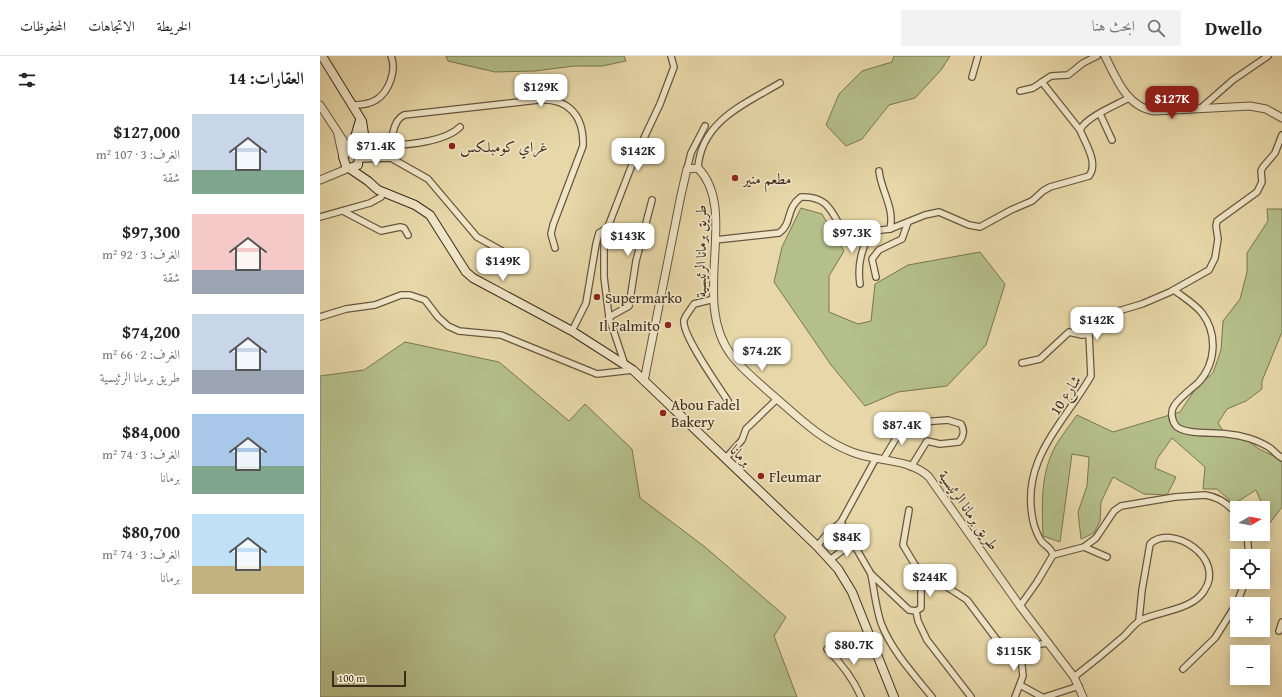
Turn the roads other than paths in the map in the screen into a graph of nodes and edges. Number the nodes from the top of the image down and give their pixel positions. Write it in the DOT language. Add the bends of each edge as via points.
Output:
graph roads {
  1 [pos="322,56"];
  2 [pos="391,56"];
  3 [pos="671,56"];
  4 [pos="978,56"];
  5 [pos="1097,56"];
  6 [pos="1105,56"];
  7 [pos="1268,56"];
  8 [pos="972,77"];
  9 [pos="1042,82"];
  10 [pos="780,83"];
  11 [pos="1020,91"];
  12 [pos="1129,98"];
  13 [pos="320,105"];
  14 [pos="354,105"];
  15 [pos="1202,108"];
  16 [pos="1100,114"];
  17 [pos="361,117"];
  18 [pos="1282,118"];
  19 [pos="705,126"];
  20 [pos="460,127"];
  21 [pos="337,129"];
  22 [pos="1080,130"];
  23 [pos="1282,136"];
  24 [pos="1112,140"];
  25 [pos="391,145"];
  26 [pos="350,151"];
  27 [pos="391,158"];
  28 [pos="360,159"];
  29 [pos="346,164"];
  30 [pos="698,168"];
  31 [pos="687,169"];
  32 [pos="878,171"];
  33 [pos="320,180"];
  34 [pos="368,181"];
  35 [pos="383,193"];
  36 [pos="652,200"];
  37 [pos="342,211"];
  38 [pos="320,218"];
  39 [pos="908,222"];
  40 [pos="890,228"];
  41 [pos="606,229"];
  42 [pos="872,230"];
  43 [pos="408,235"];
  44 [pos="715,240"];
  45 [pos="555,248"];
  46 [pos="513,257"];
  47 [pos="876,277"];
  48 [pos="860,284"];
  49 [pos="1174,290"];
  50 [pos="714,299"];
  51 [pos="320,317"];
  52 [pos="609,317"];
  53 [pos="572,331"];
  54 [pos="1089,334"];
  55 [pos="1022,363"];
  56 [pos="625,365"];
  57 [pos="633,370"];
  58 [pos="644,381"];
  59 [pos="777,399"];
  60 [pos="728,401"];
  61 [pos="1282,458"];
  62 [pos="725,459"];
  63 [pos="879,459"];
  64 [pos="911,467"];
  65 [pos="1230,508"];
  66 [pos="910,510"];
  67 [pos="841,522"];
  68 [pos="852,543"];
  69 [pos="817,546"];
  70 [pos="1084,547"];
  71 [pos="1053,555"];
  72 [pos="1107,557"];
  73 [pos="830,560"];
  74 [pos="871,574"];
  75 [pos="924,575"];
  76 [pos="1242,589"];
  77 [pos="1020,606"];
  78 [pos="916,611"];
  79 [pos="1140,620"];
  80 [pos="1282,622"];
  81 [pos="1279,631"];
  82 [pos="1049,643"];
  83 [pos="1020,646"];
  84 [pos="827,650"];
  85 [pos="1182,669"];
  86 [pos="1074,677"];
  87 [pos="1020,685"];
  88 [pos="1079,686"];
  89 [pos="862,697"];
  90 [pos="894,697"];
  91 [pos="932,697"];
  92 [pos="971,697"];
  93 [pos="1015,697"];
  94 [pos="1042,697"];
  95 [pos="1045,697"];
  96 [pos="1083,697"];
  1 -- 14 [label="main road"];
  2 -- 14 [label="street" via="394,63 393,71 380,97 373,102"];
  3 -- 41 [label="street" via="674,67"];
  4 -- 8 [label="street"];
  5 -- 9 [label="street" via="1068,75 1051,76"];
  6 -- 12 [label="street"];
  7 -- 15 [label="street" via="1233,80"];
  9 -- 11 [label="street" via="1033,88"];
  9 -- 22 [label="street"];
  10 -- 30 [label="street" via="718,123 701,149"];
  12 -- 15 [label="street" via="1149,110"];
  12 -- 16 [label="street"];
  13 -- 21 [label="street"];
  14 -- 17 [label="main road"];
  15 -- 18 [label="street" via="1256,106 1272,111"];
  16 -- 22 [label="street" via="1084,124"];
  16 -- 24 [label="street"];
  17 -- 26 [label="main road"];
  17 -- 28 [label="main road" via="364,134"];
  19 -- 31 [label="street" via="691,153"];
  20 -- 25 [label="street" via="434,139"];
  21 -- 26 [label="street"];
  21 -- 29 [label="street"];
  22 -- 39 [label="street" via="1093,162 1089,176 1043,190 1032,202 980,227 939,212"];
  23 -- 49 [label="street" via="1274,153 1263,167 1262,182 1257,192 1217,221 1215,258 1209,270"];
  25 -- 27 [label="street"];
  25 -- 45 [label="street" via="398,120 409,114 538,100 557,101 566,105 572,109 578,120 583,146 553,225 551,234"];
  26 -- 28 [label="main road" via="356,152"];
  26 -- 29 [label="main road"];
  27 -- 28 [label="street"];
  27 -- 46 [label="street" via="428,179 477,237"];
  28 -- 29 [label="main road" via="358,165"];
  28 -- 34 [label="main road"];
  29 -- 33 [label="street"];
  29 -- 34 [label="main road"];
  30 -- 31 [label="street"];
  30 -- 44 [label="street, طريق برمانا الرئيسية" via="710,184 715,201"];
  31 -- 58 [label="street, طريق برمانا الرئيسية"];
  32 -- 40 [label="street" via="891,211"];
  34 -- 35 [label="main road"];
  35 -- 37 [label="street" via="381,198 370,203"];
  35 -- 53 [label="main road" via="430,215 459,263 474,278"];
  36 -- 52 [label="street" via="636,260 629,306"];
  37 -- 38 [label="street"];
  37 -- 43 [label="street" via="380,231 400,227 404,228"];
  39 -- 40 [label="street"];
  39 -- 47 [label="street" via="902,239 875,254 872,259"];
  40 -- 42 [label="street"];
  41 -- 52 [label="street" via="603,258"];
  41 -- 53 [label="street" via="599,233 586,303"];
  42 -- 44 [label="street" via="844,233 833,213 819,198 801,197 791,207 787,223 779,233"];
  42 -- 48 [label="street" via="859,261"];
  44 -- 50 [label="street, طريق برمانا الرئيسية"];
  49 -- 54 [label="street" via="1101,318 1094,323"];
  49 -- 61 [label="street" via="1201,311 1211,330 1213,344 1210,364 1203,376 1174,406 1173,422 1184,430 1245,438 1269,448"];
  50 -- 59 [label="street, طريق برمانا الرئيسية" via="719,333 732,356"];
  50 -- 60 [label="street" via="694,304 684,321 685,329 701,360"];
  51 -- 57 [label="street" via="346,309 376,305 401,295 410,295 425,300 438,317 459,331 501,335 597,374"];
  52 -- 56 [label="street"];
  53 -- 56 [label="main road"];
  54 -- 55 [label="street" via="1069,332 1040,360"];
  54 -- 71 [label="street, شارع 10" via="1091,376 1042,451 1036,462 1031,483 1031,508 1035,527 1041,541"];
  56 -- 57 [label="main road"];
  57 -- 58 [label="main road"];
  58 -- 62 [label="main road, برمانا"];
  59 -- 62 [label="street" via="746,429 742,440"];
  59 -- 63 [label="street, طريق برمانا الرئيسية" via="826,439 854,453"];
  62 -- 69 [label="main road, برمانا"];
  63 -- 64 [label="street, طريق برمانا الرئيسية"];
  63 -- 64 [label="street" via="907,420 948,420 961,424 964,429 963,438 959,442 940,444 927,441"];
  63 -- 67 [label="street"];
  64 -- 77 [label="street, طريق برمانا الرئيسية" via="923,471 929,477"];
  65 -- 70 [label="street" via="1222,500 1205,495 1128,504 1114,511 1096,538"];
  66 -- 75 [label="street" via="903,545"];
  67 -- 68 [label="street"];
  67 -- 69 [label="street"];
  68 -- 73 [label="street"];
  68 -- 74 [label="street"];
  69 -- 73 [label="main road, برمانا"];
  70 -- 71 [label="street"];
  70 -- 72 [label="street"];
  71 -- 77 [label="street"];
  73 -- 90 [label="main road, برمانا" via="852,592"];
  74 -- 78 [label="street" via="909,610"];
  74 -- 91 [label="street" via="884,630"];
  75 -- 78 [label="street" via="921,580 921,608"];
  75 -- 83 [label="street" via="927,574 943,583 967,600 997,640"];
  76 -- 85 [label="street" via="1237,603 1215,638"];
  77 -- 82 [label="street, طريق برمانا الرئيسية"];
  78 -- 92 [label="street" via="927,640"];
  79 -- 79 [label="street" via="1200,598 1210,574 1206,561 1193,546 1182,541 1160,539 1150,544"];
  79 -- 86 [label="street" via="1104,654"];
  80 -- 81 [label="street"];
  82 -- 83 [label="street"];
  82 -- 86 [label="street, طريق برمانا الرئيسية"];
  83 -- 87 [label="street" via="1023,671"];
  84 -- 89 [label="street" via="844,666"];
  86 -- 88 [label="street, طريق برمانا الرئيسية"];
  87 -- 93 [label="street"];
  87 -- 94 [label="street"];
  88 -- 95 [label="street"];
  88 -- 96 [label="street, طريق برمانا الرئيسية"];
}
